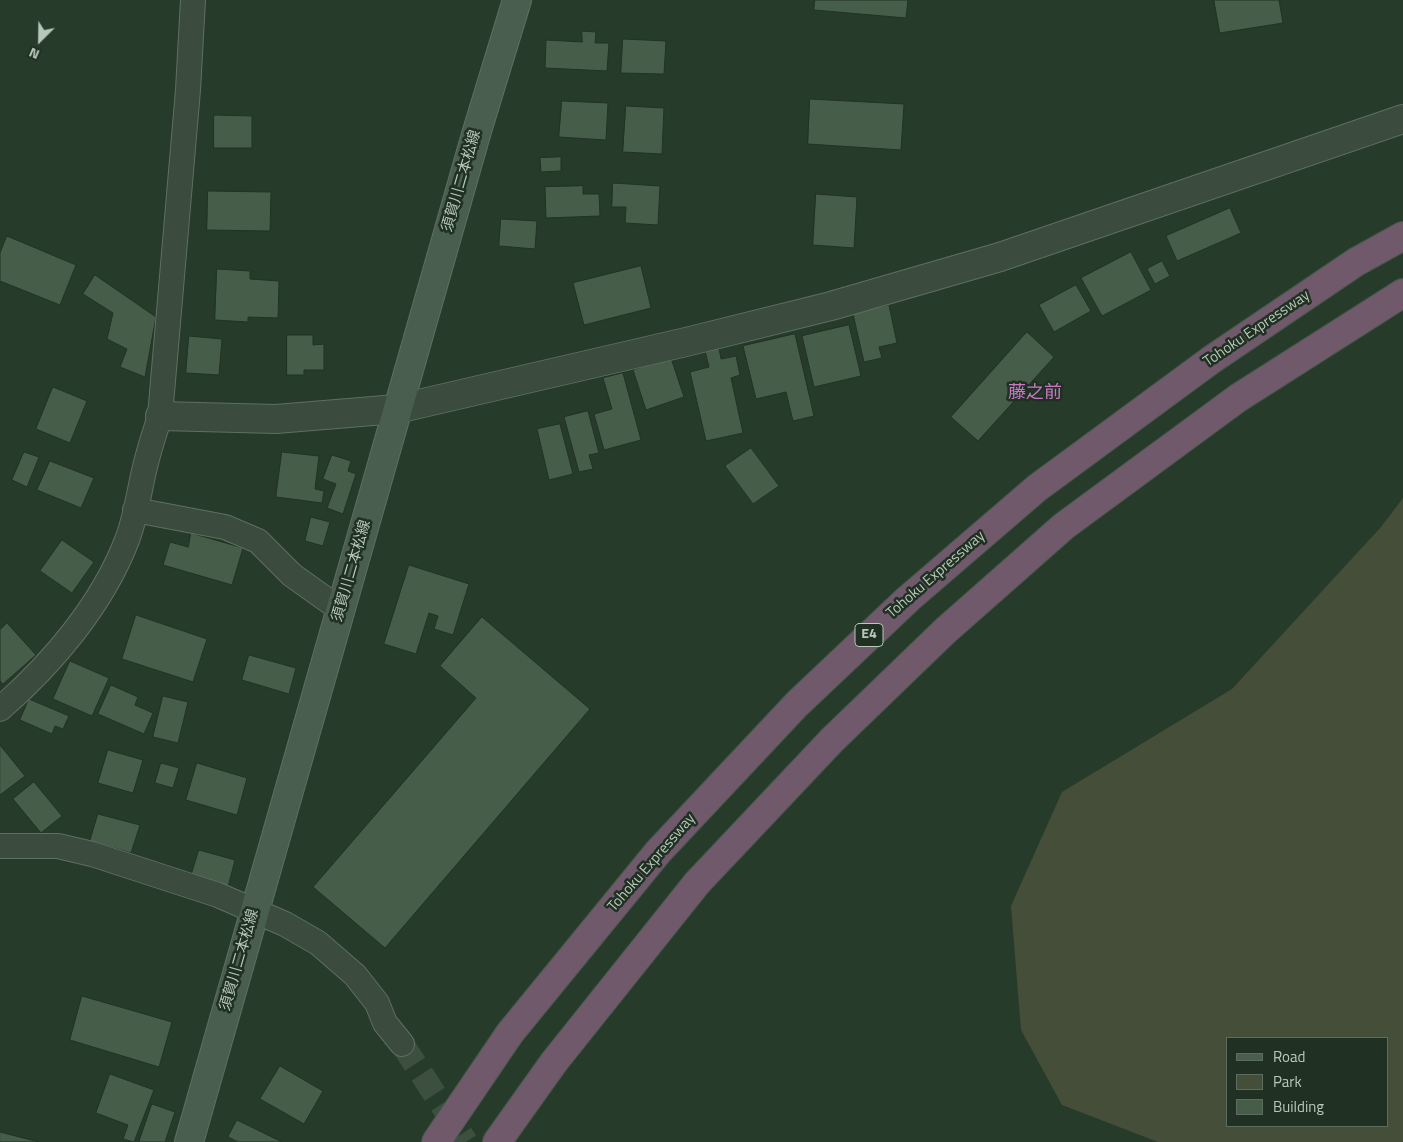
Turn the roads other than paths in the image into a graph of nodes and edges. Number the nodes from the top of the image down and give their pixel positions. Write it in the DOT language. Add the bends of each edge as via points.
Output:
graph roads {
  1 [pos="193,0"];
  2 [pos="517,0"];
  3 [pos="1403,119"];
  4 [pos="1403,236"];
  5 [pos="1403,293"];
  6 [pos="397,409"];
  7 [pos="160,416"];
  8 [pos="135,510"];
  9 [pos="341,610"];
  10 [pos="0,709"];
  11 [pos="0,846"];
  12 [pos="254,911"];
  13 [pos="402,1044"];
  14 [pos="189,1142"];
  15 [pos="436,1142"];
  16 [pos="497,1142"];
  1 -- 7 [label="street" via="188,100"];
  2 -- 6 [label="main road, 須賀川二本松線"];
  3 -- 6 [label="street" via="991,260 792,316"];
  4 -- 15 [label="highway, Tohoku Expressway / E4" via="1356,262 1195,371 1036,488 901,605 797,704 658,852 510,1033"];
  5 -- 16 [label="highway" via="1230,404 1064,526 945,631 832,740 697,883 554,1062"];
  6 -- 7 [label="street" via="276,419"];
  6 -- 9 [label="main road, 須賀川二本松線"];
  7 -- 8 [label="street"];
  8 -- 9 [label="street" via="225,527 258,541 292,575"];
  8 -- 10 [label="street" via="126,540 90,609 23,689"];
  9 -- 12 [label="main road, 須賀川二本松線"];
  11 -- 12 [label="street" via="58,846 92,854 157,873"];
  12 -- 13 [label="street" via="285,924 318,944 355,975"];
  12 -- 14 [label="main road, 須賀川二本松線"];
}
